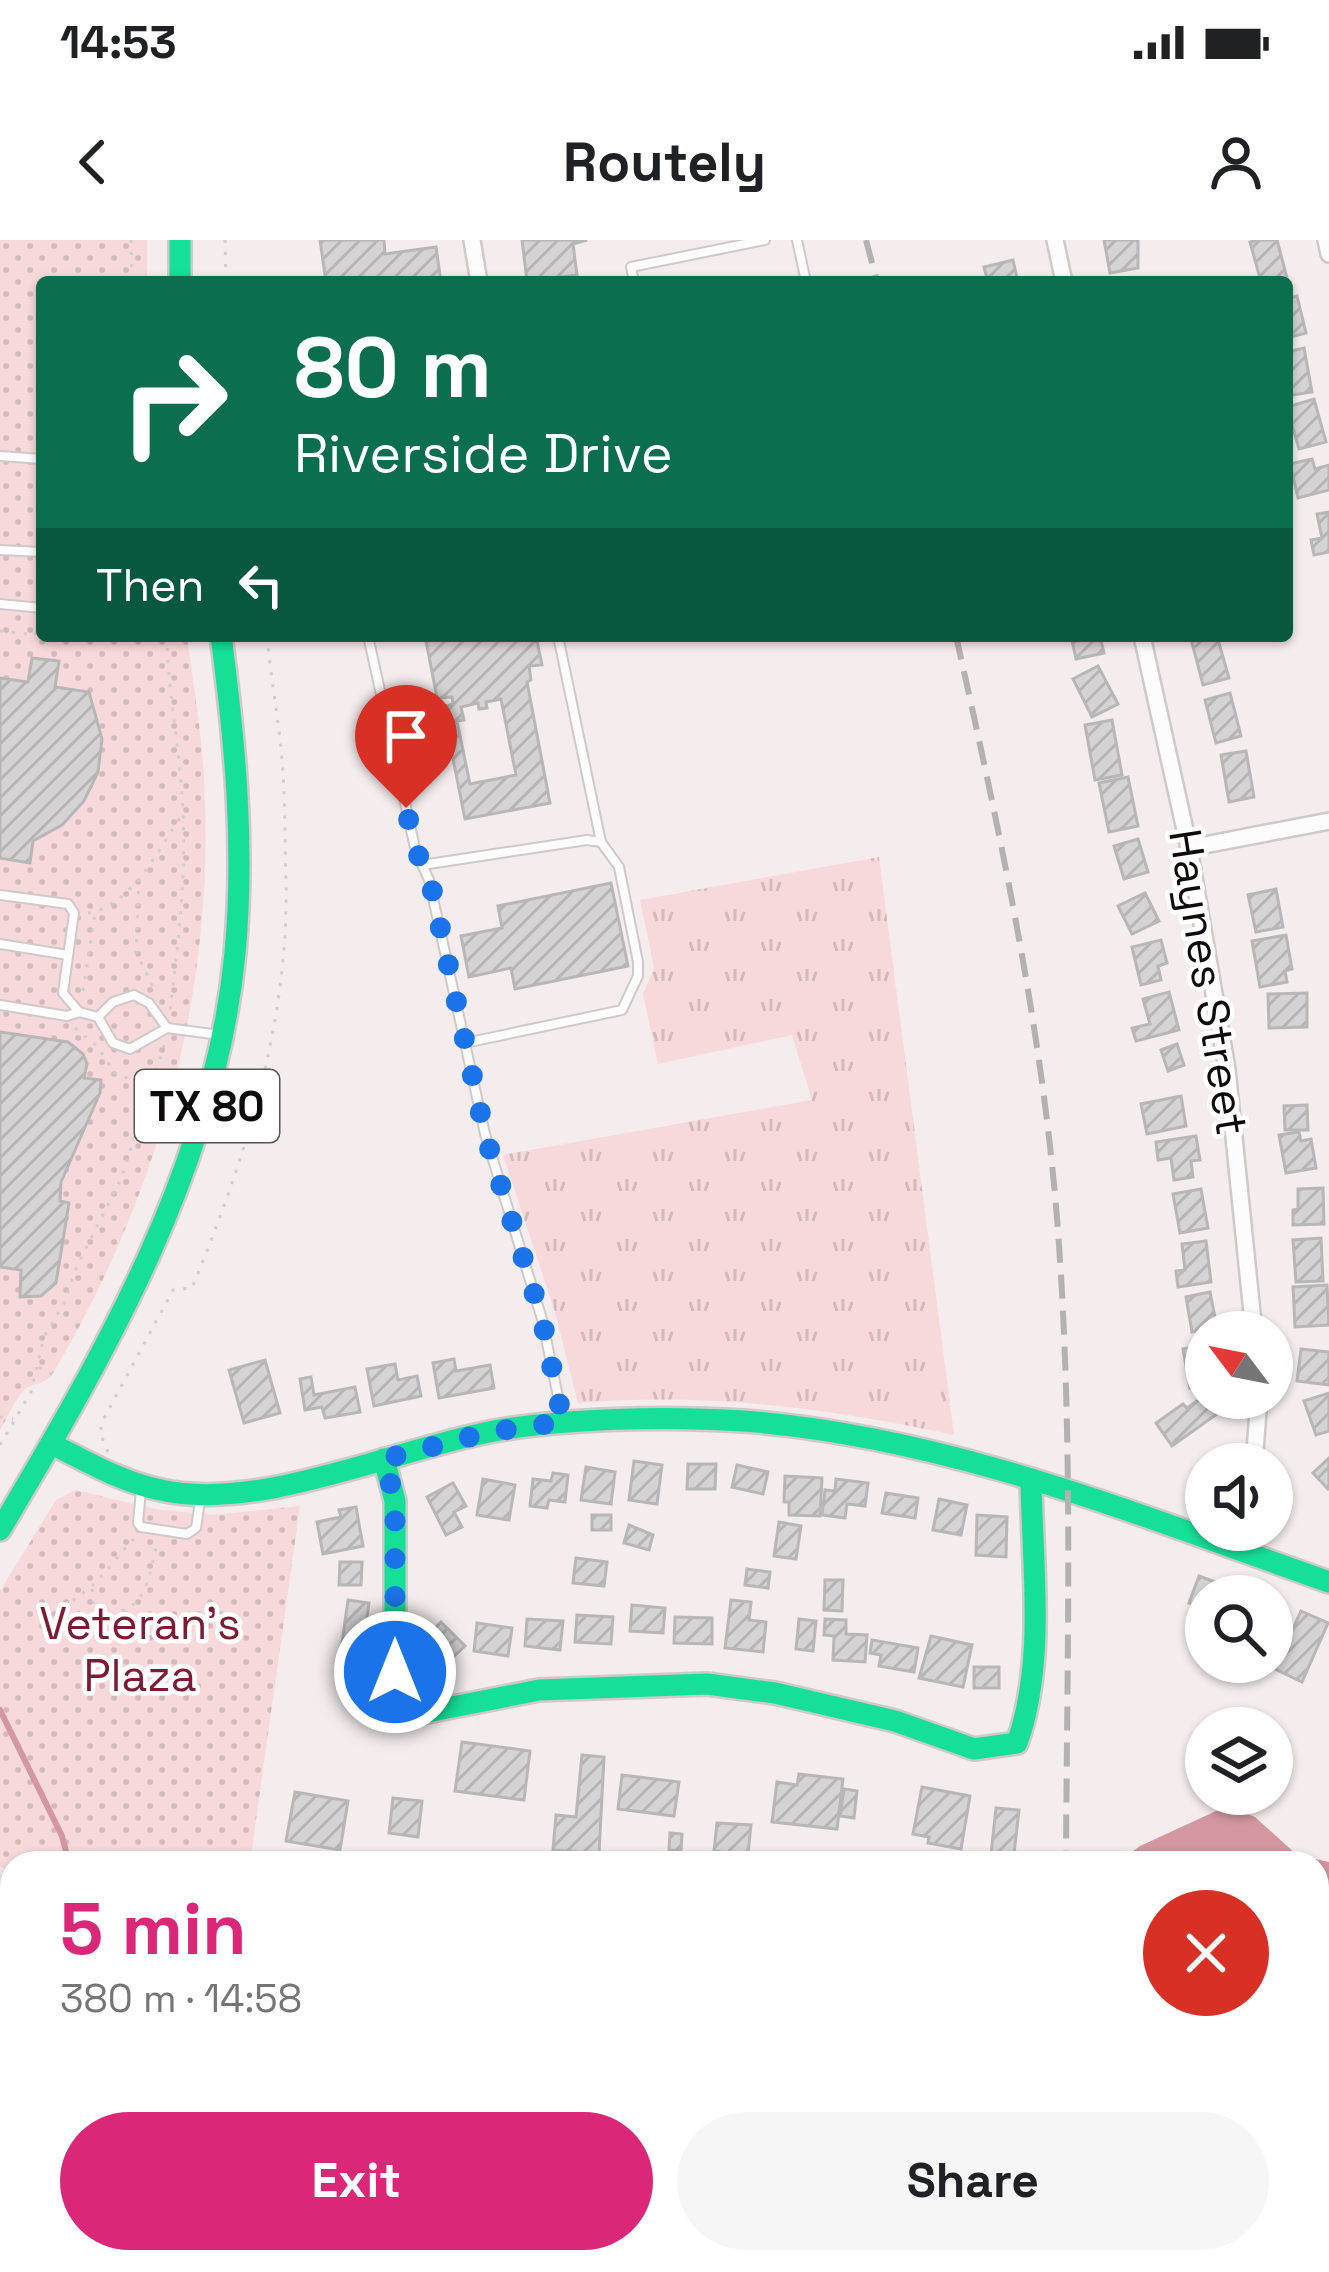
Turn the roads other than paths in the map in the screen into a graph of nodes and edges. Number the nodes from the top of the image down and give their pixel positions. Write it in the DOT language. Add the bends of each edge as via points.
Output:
graph roads {
  1 [pos="180,240"];
  2 [pos="472,240"];
  3 [pos="764,240"];
  4 [pos="796,240"];
  5 [pos="1055,240"];
  6 [pos="1326,240"];
  7 [pos="1329,254"];
  8 [pos="180,276"];
  9 [pos="478,276"];
  10 [pos="633,276"];
  11 [pos="805,276"];
  12 [pos="1063,276"];
  13 [pos="0,455"];
  14 [pos="36,459"];
  15 [pos="0,550"];
  16 [pos="36,552"];
  17 [pos="0,604"];
  18 [pos="36,607"];
  19 [pos="222,642"];
  20 [pos="369,642"];
  21 [pos="559,642"];
  22 [pos="1143,642"];
  23 [pos="1329,821"];
  24 [pos="601,842"];
  25 [pos="1189,848"];
  26 [pos="422,865"];
  27 [pos="0,895"];
  28 [pos="0,944"];
  29 [pos="68,955"];
  30 [pos="0,1005"];
  31 [pos="79,1012"];
  32 [pos="98,1017"];
  33 [pos="167,1028"];
  34 [pos="221,1035"];
  35 [pos="465,1044"];
  36 [pos="1252,1311"];
  37 [pos="563,1422"];
  38 [pos="52,1444"];
  39 [pos="384,1459"];
  40 [pos="1031,1479"];
  41 [pos="141,1489"];
  42 [pos="201,1498"];
  43 [pos="1185,1524"];
  44 [pos="0,1531"];
  45 [pos="1261,1551"];
  46 [pos="1329,1582"];
  1 -- 8 [label="street"];
  2 -- 9 [label="street"];
  3 -- 10 [label="lane" via="631,268"];
  4 -- 11 [label="lane"];
  5 -- 12 [label="street"];
  6 -- 7 [label="street"];
  13 -- 14 [label="lane"];
  15 -- 16 [label="lane"];
  17 -- 18 [label="lane"];
  19 -- 34 [label="street, TX 80" via="240,866"];
  20 -- 26 [label="lane"];
  21 -- 24 [label="lane"];
  22 -- 25 [label="street, Haynes Street"];
  23 -- 25 [label="street"];
  24 -- 26 [label="lane"];
  24 -- 35 [label="lane" via="620,867 638,962 622,1010"];
  25 -- 36 [label="street, Haynes Street" via="1228,1069"];
  26 -- 35 [label="lane"];
  27 -- 29 [label="lane" via="68,904"];
  28 -- 29 [label="lane"];
  29 -- 31 [label="lane" via="63,993"];
  30 -- 31 [label="lane"];
  31 -- 32 [label="lane"];
  32 -- 33 [label="lane" via="134,995"];
  32 -- 33 [label="lane" via="113,1043 130,1049"];
  33 -- 34 [label="lane"];
  34 -- 38 [label="street, TX 80" via="179,1192"];
  35 -- 37 [label="lane"];
  37 -- 39 [label="street"];
  37 -- 40 [label="street" via="741,1421 856,1435"];
  38 -- 41 [label="street"];
  38 -- 44 [label="street, TX 80"];
  39 -- 40 [label="street" via="395,1501 395,1686 405,1704 427,1712 539,1690 707,1684 876,1716 974,1749 1017,1743 1029,1709"];
  39 -- 42 [label="street" via="240,1496"];
  40 -- 43 [label="street"];
  41 -- 42 [label="street"];
  41 -- 42 [label="lane" via="141,1527 187,1534 196,1528"];
  45 -- 46 [label="street"];
}
